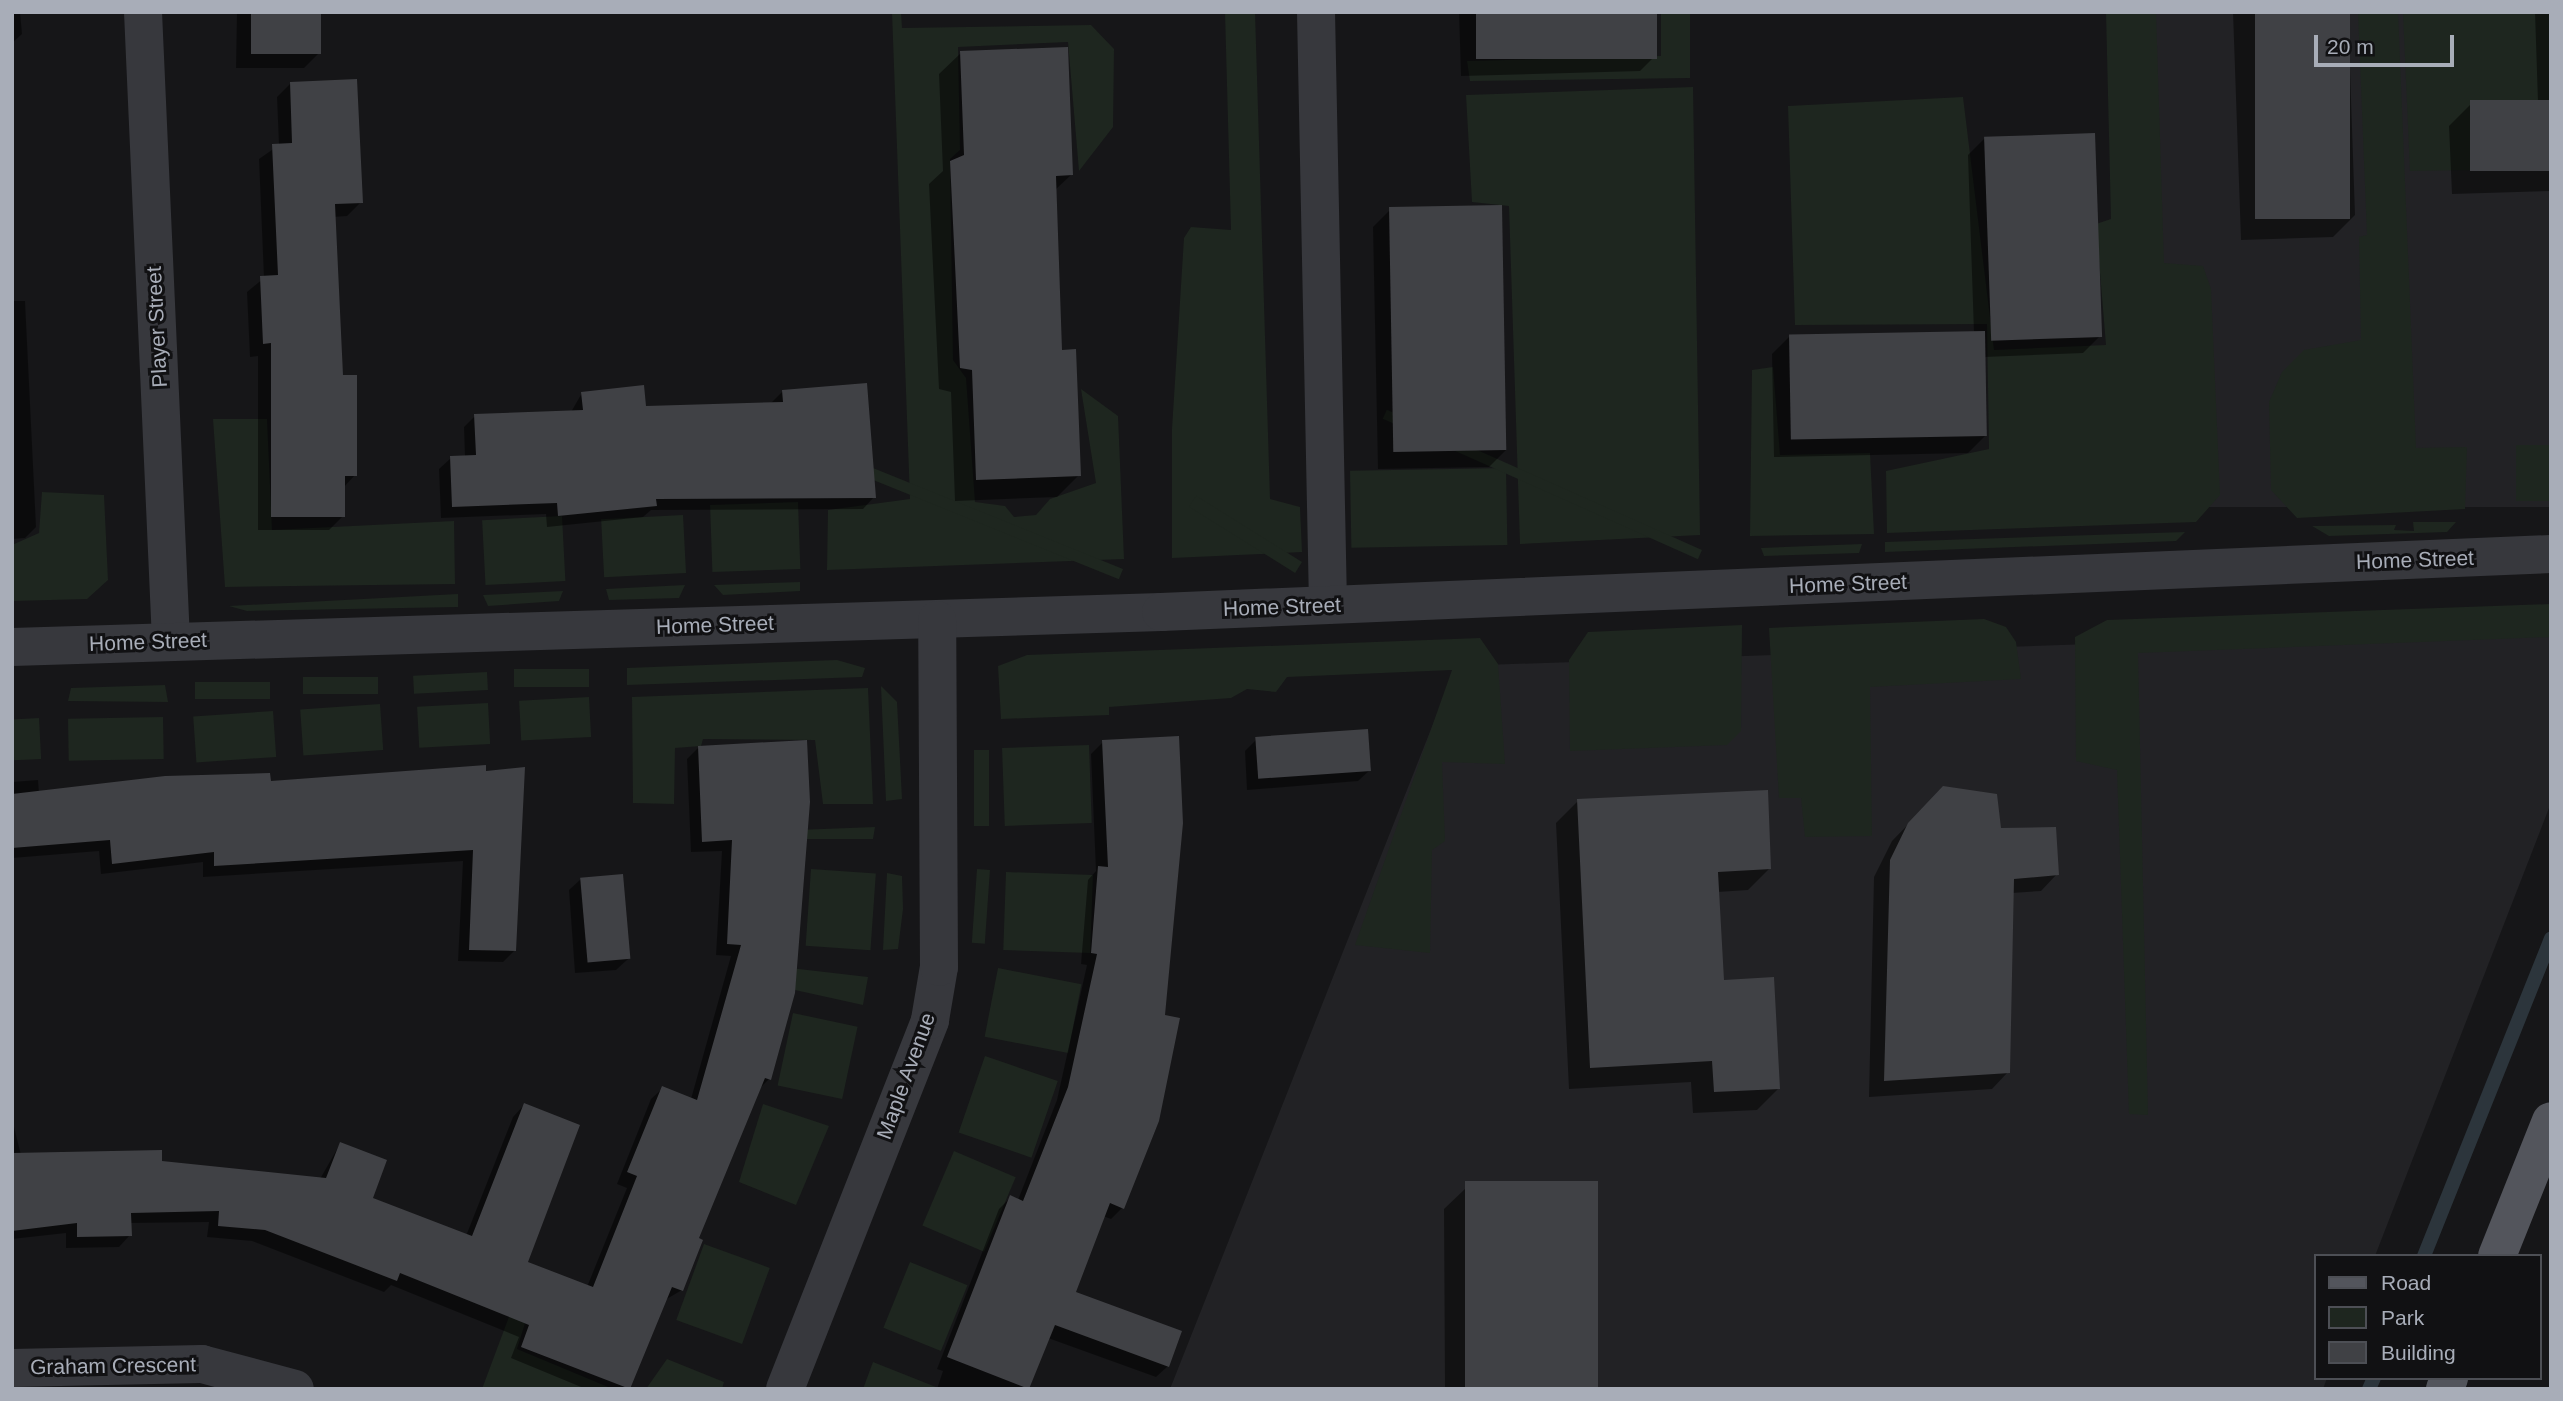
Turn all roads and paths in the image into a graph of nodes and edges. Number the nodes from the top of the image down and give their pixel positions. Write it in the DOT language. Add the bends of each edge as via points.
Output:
graph roads {
  1 [pos="143,12"];
  2 [pos="1316,12"];
  3 [pos="2551,554"];
  4 [pos="1328,605"];
  5 [pos="937,620"];
  6 [pos="171,641"];
  7 [pos="12,647"];
  8 [pos="2551,1121"];
  9 [pos="2498,1254"];
  10 [pos="12,1368"];
  11 [pos="295,1389"];
  12 [pos="785,1389"];
  1 -- 6 [label="street, Player Street"];
  2 -- 4 [label="street"];
  3 -- 4 [label="street, Home Street"];
  4 -- 5 [label="street, Home Street"];
  5 -- 6 [label="street, Home Street"];
  5 -- 12 [label="street, Maple Avenue" via="939,967 929,1020"];
  6 -- 7 [label="street, Home Street"];
  8 -- 9 [label="main road"];
  10 -- 11 [label="street, Graham Crescent" via="202,1364"];
}
